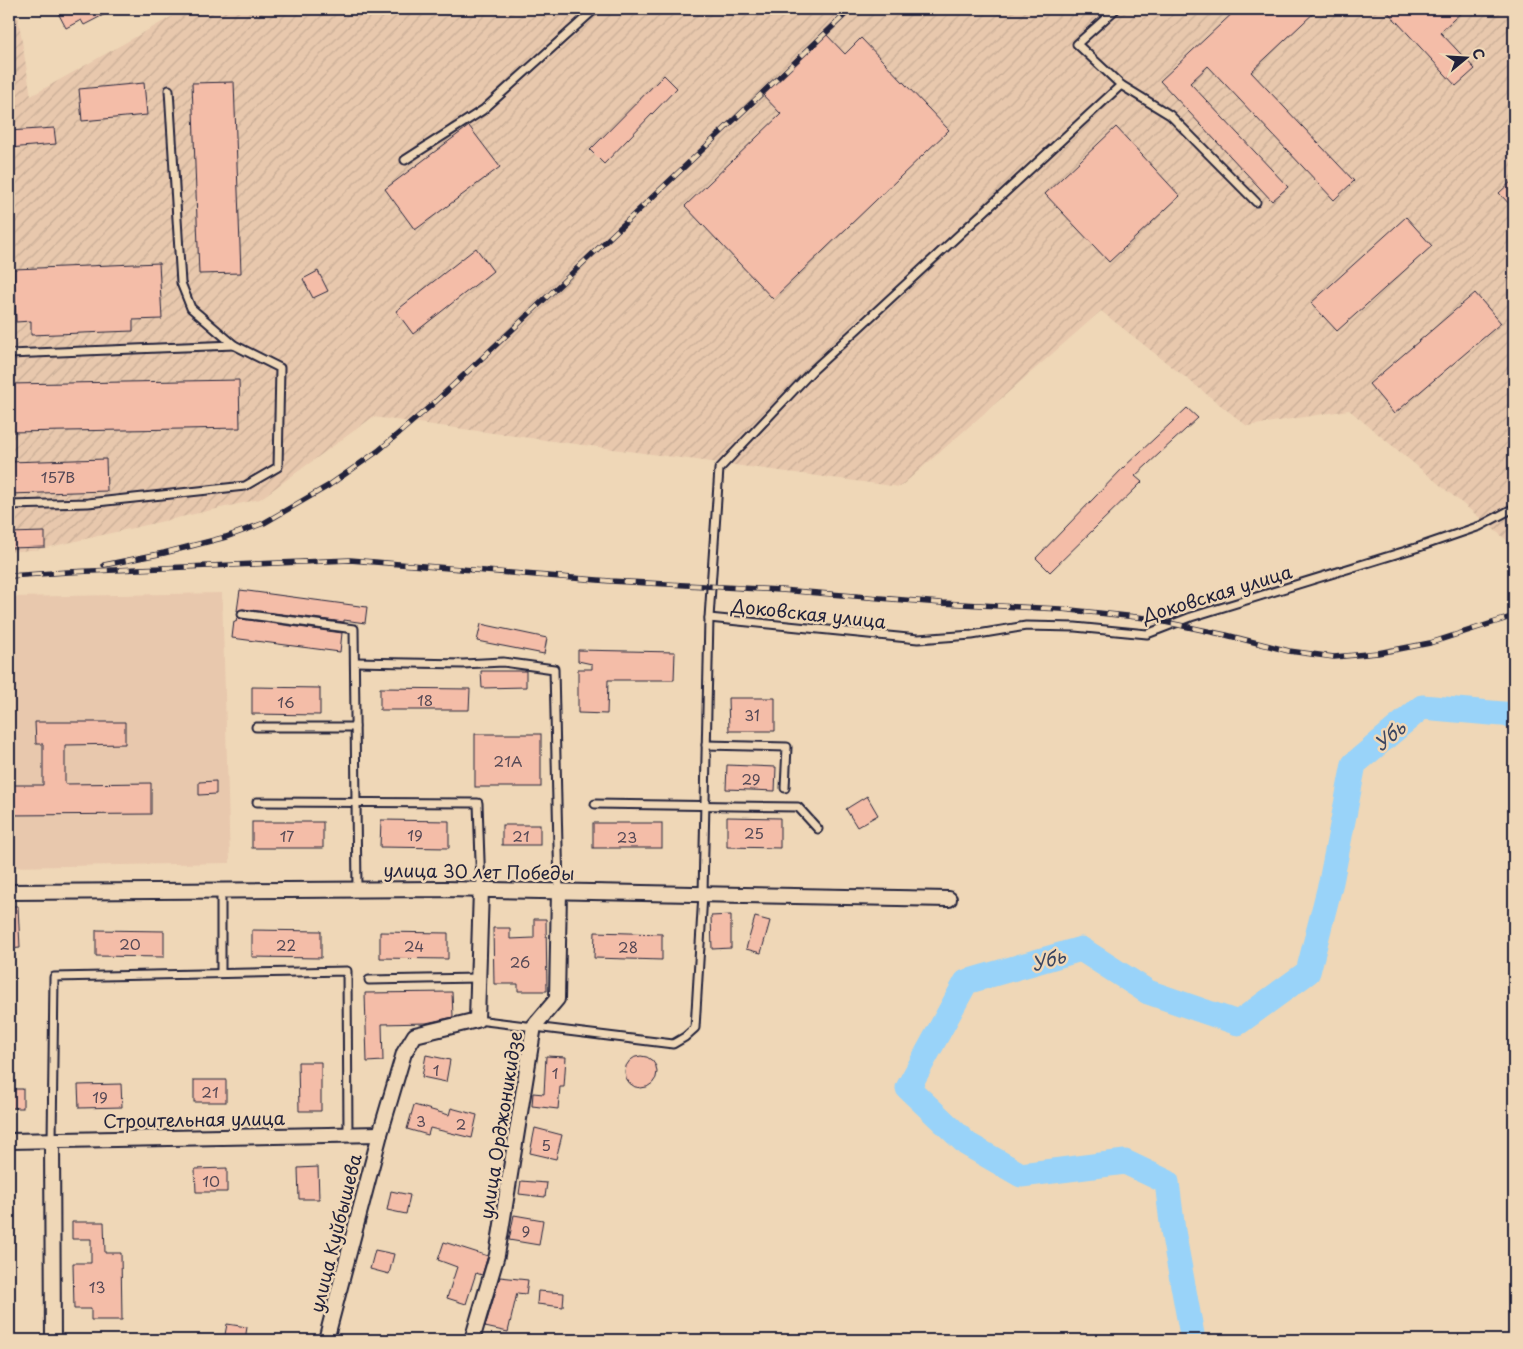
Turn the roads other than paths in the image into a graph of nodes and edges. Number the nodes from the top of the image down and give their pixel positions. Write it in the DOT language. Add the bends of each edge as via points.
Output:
graph roads {
  1 [pos="595,9"];
  2 [pos="1116,9"];
  3 [pos="1121,85"];
  4 [pos="168,90"];
  5 [pos="405,160"];
  6 [pos="1256,202"];
  7 [pos="234,345"];
  8 [pos="9,354"];
  9 [pos="9,505"];
  10 [pos="1514,508"];
  11 [pos="242,614"];
  12 [pos="709,618"];
  13 [pos="355,662"];
  14 [pos="256,727"];
  15 [pos="355,727"];
  16 [pos="706,745"];
  17 [pos="785,788"];
  18 [pos="257,802"];
  19 [pos="356,802"];
  20 [pos="595,804"];
  21 [pos="705,806"];
  22 [pos="818,829"];
  23 [pos="357,889"];
  24 [pos="481,889"];
  25 [pos="221,890"];
  26 [pos="559,891"];
  27 [pos="9,892"];
  28 [pos="704,894"];
  29 [pos="949,899"];
  30 [pos="221,973"];
  31 [pos="478,978"];
  32 [pos="370,980"];
  33 [pos="477,1020"];
  34 [pos="534,1026"];
  35 [pos="380,1134"];
  36 [pos="348,1135"];
  37 [pos="52,1141"];
  38 [pos="9,1142"];
  39 [pos="53,1340"];
  40 [pos="326,1340"];
  41 [pos="472,1340"];
  1 -- 5 [label="lane" via="483,110"];
  2 -- 3 [label="lane" via="1077,44"];
  3 -- 6 [label="lane" via="1170,115"];
  3 -- 12 [label="lane" via="812,371 719,469"];
  4 -- 7 [label="lane" via="181,283 191,308"];
  7 -- 8 [label="lane"];
  7 -- 9 [label="lane" via="280,368 278,467 245,486 88,503"];
  10 -- 12 [label="lane, Доковская улица" via="1480,526 1419,547 1191,617 1147,634 1026,626 918,639"];
  11 -- 13 [label="lane" via="354,629"];
  12 -- 16 [label="lane"];
  13 -- 15 [label="lane"];
  13 -- 26 [label="lane" via="503,662 554,669"];
  14 -- 15 [label="lane"];
  15 -- 19 [label="lane"];
  16 -- 17 [label="lane" via="787,746"];
  16 -- 21 [label="lane"];
  18 -- 19 [label="lane"];
  19 -- 23 [label="lane"];
  19 -- 24 [label="lane" via="478,804"];
  20 -- 21 [label="lane"];
  21 -- 22 [label="lane" via="798,807"];
  21 -- 28 [label="lane"];
  23 -- 24 [label="street, улица 30 лет Победы"];
  23 -- 25 [label="street, улица 30 лет Победы"];
  24 -- 26 [label="street, улица 30 лет Победы"];
  24 -- 31 [label="street"];
  25 -- 27 [label="street, улица 30 лет Победы"];
  25 -- 30 [label="lane"];
  26 -- 28 [label="street, улица 30 лет Победы"];
  26 -- 34 [label="street, улица Орджоникидзе" via="558,1000"];
  28 -- 29 [label="street, улица 30 лет Победы"];
  28 -- 34 [label="lane" via="695,1028 685,1037 674,1044"];
  30 -- 36 [label="lane" via="347,971"];
  30 -- 37 [label="lane" via="54,977"];
  31 -- 32 [label="lane"];
  31 -- 33 [label="street"];
  33 -- 34 [label="lane"];
  33 -- 35 [label="street, улица Куйбышева" via="415,1035 404,1053"];
  34 -- 41 [label="street, улица Орджоникидзе" via="497,1255"];
  35 -- 36 [label="street, Строительная улица"];
  35 -- 40 [label="street, улица Куйбышева"];
  36 -- 37 [label="street, Строительная улица"];
  37 -- 38 [label="street, Строительная улица"];
  37 -- 39 [label="street"];
}
